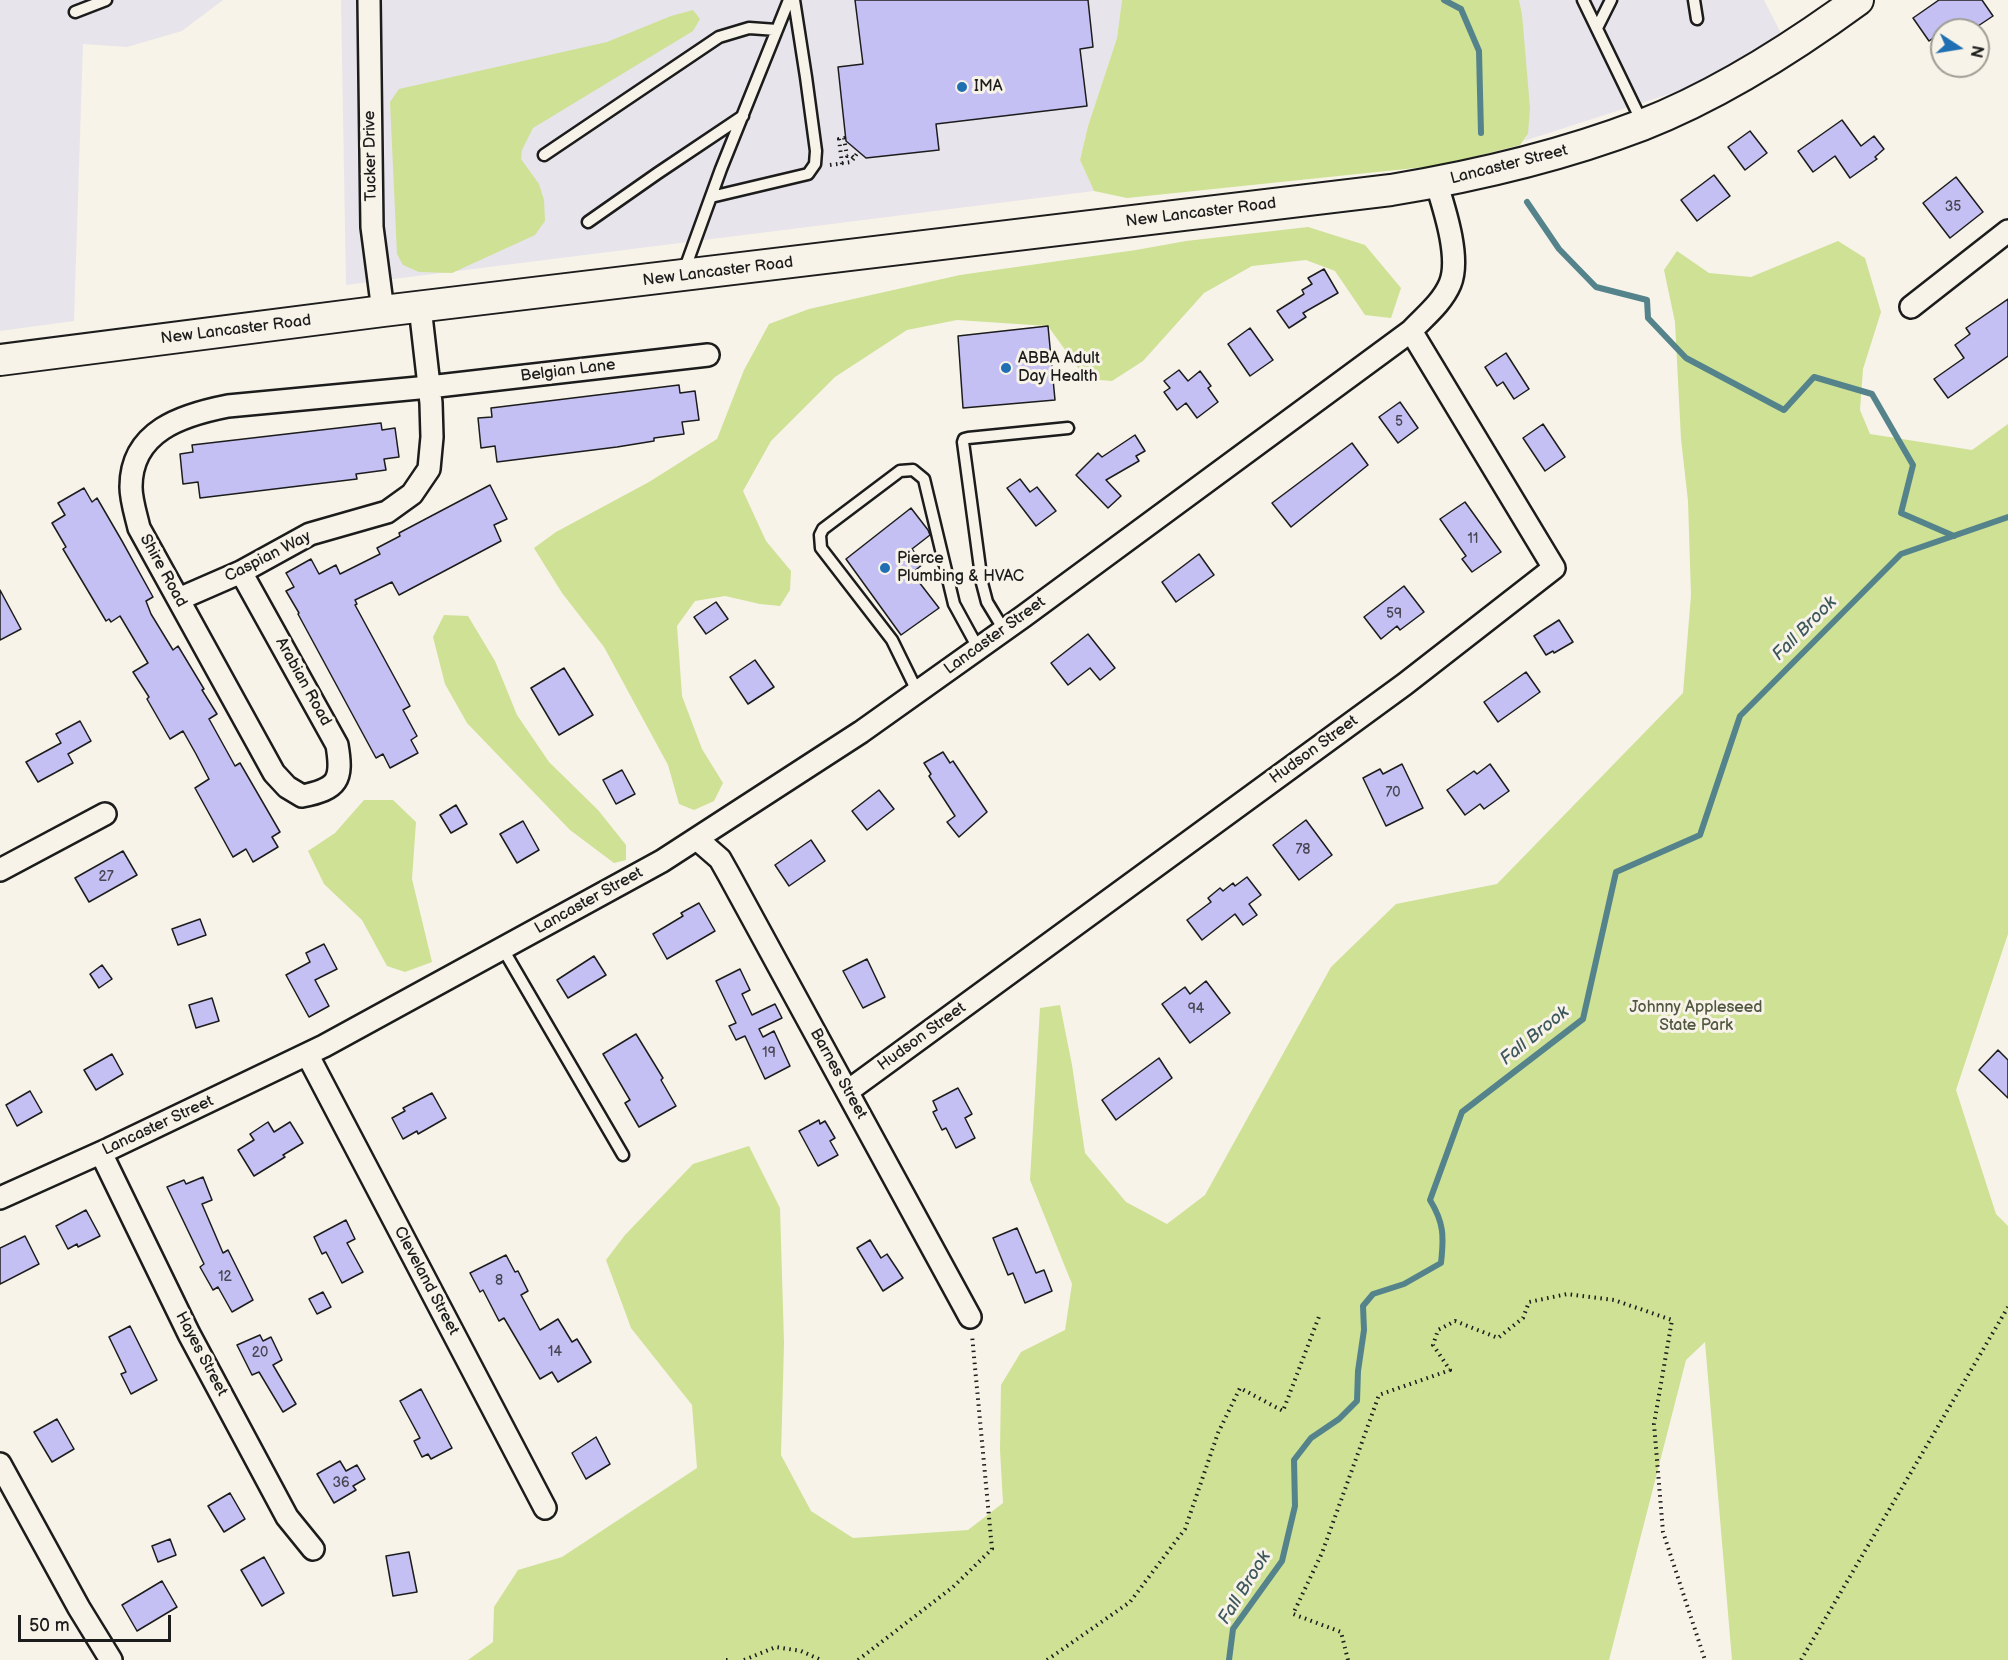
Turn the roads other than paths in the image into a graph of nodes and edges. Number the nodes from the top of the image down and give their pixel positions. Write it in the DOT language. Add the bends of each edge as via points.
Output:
graph roads {
  1 [pos="106,0"];
  2 [pos="369,0"];
  3 [pos="791,0"];
  4 [pos="1583,0"];
  5 [pos="1611,0"];
  6 [pos="1694,0"];
  7 [pos="1858,0"];
  8 [pos="75,12"];
  9 [pos="1696,19"];
  10 [pos="1597,28"];
  11 [pos="777,30"];
  12 [pos="743,116"];
  13 [pos="1643,125"];
  14 [pos="544,155"];
  15 [pos="1436,182"];
  16 [pos="711,196"];
  17 [pos="588,222"];
  18 [pos="2008,231"];
  19 [pos="682,276"];
  20 [pos="420,307"];
  21 [pos="1911,307"];
  22 [pos="383,311"];
  23 [pos="1411,331"];
  24 [pos="708,355"];
  25 [pos="0,360"];
  26 [pos="429,387"];
  27 [pos="1068,428"];
  28 [pos="241,572"];
  29 [pos="179,599"];
  30 [pos="1004,630"];
  31 [pos="978,648"];
  32 [pos="917,691"];
  33 [pos="323,792"];
  34 [pos="105,814"];
  35 [pos="697,839"];
  36 [pos="0,870"];
  37 [pos="503,949"];
  38 [pos="307,1054"];
  39 [pos="848,1091"];
  40 [pos="100,1153"];
  41 [pos="623,1155"];
  42 [pos="0,1198"];
  43 [pos="970,1317"];
  44 [pos="0,1464"];
  45 [pos="545,1508"];
  46 [pos="313,1549"];
  47 [pos="111,1660"];
  1 -- 8 [label="lane"];
  2 -- 22 [label="street, Tucker Drive" via="372,227"];
  3 -- 11 [label="lane"];
  3 -- 16 [label="lane" via="808,87 815,164 808,174"];
  4 -- 10 [label="lane"];
  5 -- 10 [label="lane"];
  6 -- 9 [label="lane"];
  7 -- 13 [label="main road, Lancaster Street" via="1778,55 1698,100"];
  10 -- 13 [label="lane"];
  11 -- 12 [label="lane"];
  11 -- 14 [label="lane" via="749,28 719,37"];
  12 -- 16 [label="lane"];
  12 -- 17 [label="lane"];
  13 -- 15 [label="main road, Lancaster Street" via="1570,150"];
  15 -- 19 [label="main road, New Lancaster Road"];
  15 -- 23 [label="street, Lancaster Street" via="1451,234 1450,283 1436,305"];
  16 -- 19 [label="lane"];
  18 -- 21 [label="street"];
  19 -- 20 [label="main road, New Lancaster Road"];
  20 -- 22 [label="main road, New Lancaster Road"];
  20 -- 26 [label="street, Caspian Way"];
  22 -- 25 [label="main road, New Lancaster Road"];
  23 -- 30 [label="street, Lancaster Street"];
  23 -- 39 [label="street, Hudson Street" via="1554,568 1405,684"];
  24 -- 26 [label="street, Belgian Lane"];
  26 -- 28 [label="street, Caspian Way" via="429,469 412,494 387,512 310,534"];
  26 -- 29 [label="street, Shire Road" via="228,406 168,424 152,436 134,463 131,488 139,528"];
  27 -- 30 [label="lane" via="968,438 963,442 982,583 987,602"];
  28 -- 29 [label="street, Caspian Way"];
  28 -- 33 [label="street, Arabian Road" via="337,745 340,767 334,784"];
  29 -- 33 [label="street, Shire Road" via="274,773 302,796"];
  30 -- 31 [label="street, Lancaster Street"];
  31 -- 32 [label="street, Lancaster Street"];
  31 -- 32 [label="lane" via="954,604 924,479 913,470 900,471 823,530 820,542 821,549 892,640"];
  32 -- 35 [label="street, Lancaster Street"];
  34 -- 36 [label="street"];
  35 -- 37 [label="street, Lancaster Street"];
  35 -- 39 [label="street, Barnes Street" via="720,859"];
  37 -- 38 [label="street, Lancaster Street"];
  37 -- 41 [label="lane"];
  38 -- 40 [label="street, Lancaster Street"];
  38 -- 45 [label="street, Cleveland Street"];
  39 -- 43 [label="street, Barnes Street"];
  40 -- 42 [label="street, Lancaster Street"];
  40 -- 46 [label="street, Hayes Street" via="189,1335 287,1517"];
  44 -- 47 [label="street"];
}
